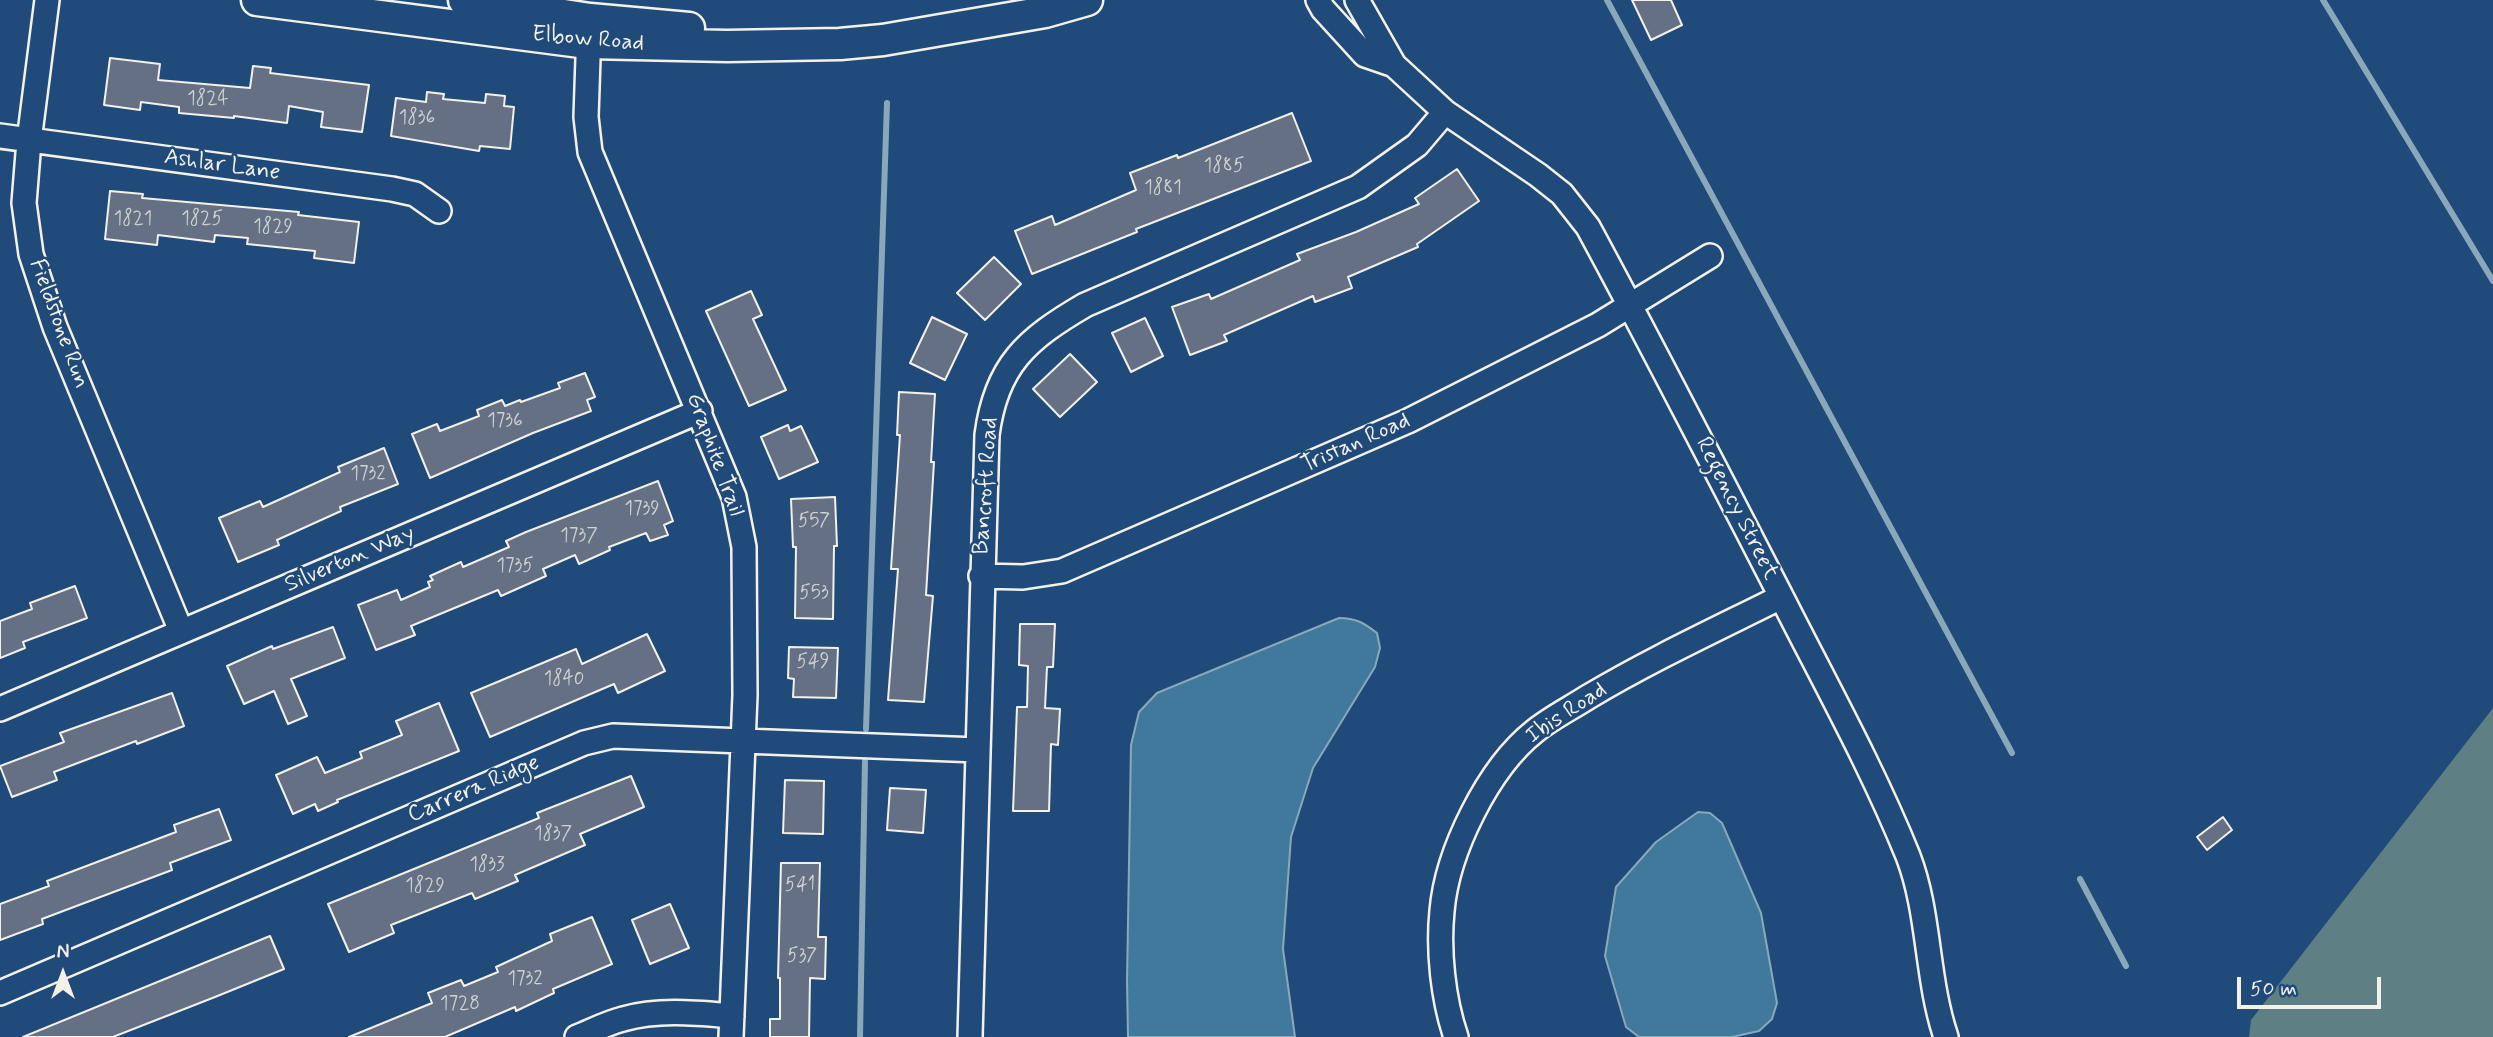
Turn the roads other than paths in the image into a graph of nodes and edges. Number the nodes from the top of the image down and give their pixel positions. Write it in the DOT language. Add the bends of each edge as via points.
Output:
graph roads {
  1 [pos="47,0"];
  2 [pos="257,0"];
  3 [pos="464,0"];
  4 [pos="1087,0"];
  5 [pos="1318,0"];
  6 [pos="1357,0"];
  7 [pos="589,31"];
  8 [pos="1394,65"];
  9 [pos="1445,111"];
  10 [pos="0,136"];
  11 [pos="29,141"];
  12 [pos="439,211"];
  13 [pos="1710,256"];
  14 [pos="1631,306"];
  15 [pos="700,411"];
  16 [pos="981,576"];
  17 [pos="1781,597"];
  18 [pos="181,631"];
  19 [pos="0,709"];
  20 [pos="743,739"];
  21 [pos="978,750"];
  22 [pos="0,993"];
  23 [pos="732,1026"];
  24 [pos="577,1037"];
  25 [pos="970,1037"];
  26 [pos="1456,1037"];
  27 [pos="1946,1037"];
  1 -- 11 [label="street, Fieldstone Run"];
  2 -- 7 [label="main road, Elbow Road"];
  3 -- 7 [label="main road, Elbow Road"];
  4 -- 7 [label="main road, Elbow Road" via="1045,12 883,40 799,46 621,45"];
  5 -- 8 [label="street, Regency Street" via="1365,55"];
  6 -- 8 [label="street, Regency Street"];
  7 -- 15 [label="street, Graphite Trail" via="586,117 590,152"];
  8 -- 9 [label="street, Regency Street"];
  9 -- 14 [label="street, Regency Street" via="1562,194 1588,227"];
  9 -- 16 [label="street, Bancroft Road" via="1417,145 1359,187 1085,305 1032,340 997,386 989,413"];
  10 -- 11 [label="street, Ashlar Lane"];
  11 -- 12 [label="street, Ashlar Lane" via="392,189 415,194"];
  11 -- 18 [label="street, Fieldstone Run" via="24,202 31,254 55,327"];
  13 -- 14 [label="street, Tristan Road"];
  14 -- 16 [label="street, Tristan Road" via="1408,421 1124,546 1062,570 1023,577"];
  14 -- 17 [label="street, Regency Street"];
  15 -- 18 [label="street, Silverton Way"];
  15 -- 20 [label="street, Graphite Trail" via="734,497 744,547"];
  16 -- 21 [label="street, Bancroft Road"];
  17 -- 26 [label="street, Ibis Road" via="1577,704 1534,731 1498,770 1454,855 1442,910 1446,990"];
  17 -- 27 [label="street, Regency Street" via="1884,799 1909,859"];
  18 -- 19 [label="street, Silverton Way"];
  20 -- 21 [label="street, Carrera Ridge"];
  20 -- 22 [label="street, Carrera Ridge" via="613,736 584,743"];
  20 -- 23 [label="street, Graphite Trail"];
  21 -- 25 [label="street, Bancroft Road"];
  23 -- 24 [label="street" via="664,1012 623,1019"];
}
